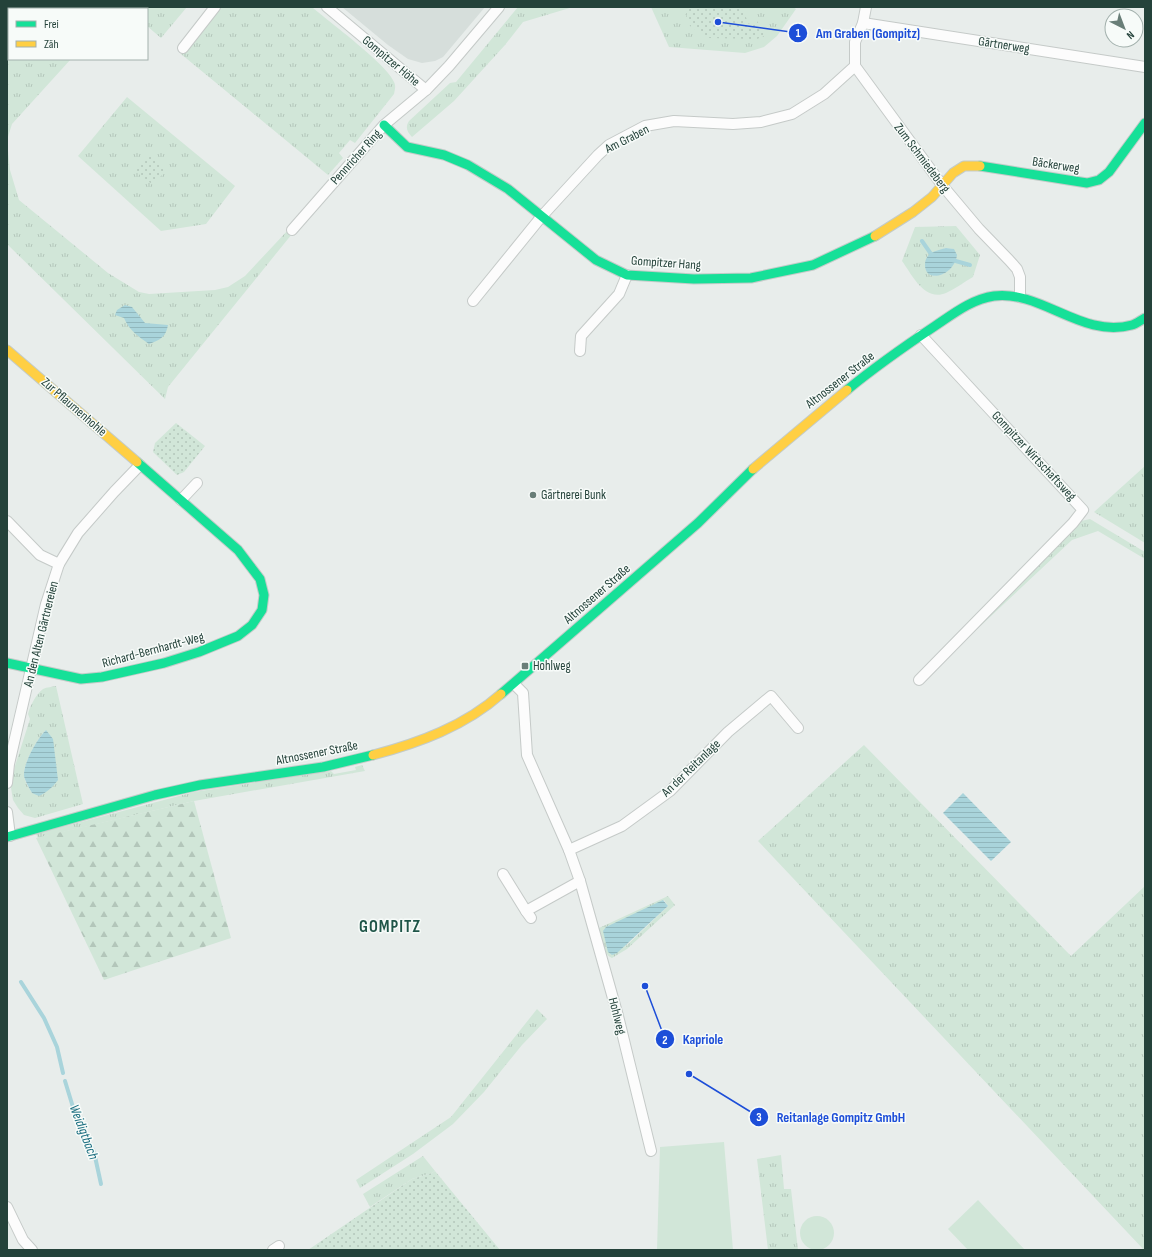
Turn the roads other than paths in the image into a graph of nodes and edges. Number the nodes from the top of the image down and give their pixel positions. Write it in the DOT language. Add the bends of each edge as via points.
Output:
graph roads {
  1 [pos="215,7"];
  2 [pos="327,7"];
  3 [pos="499,7"];
  4 [pos="866,7"];
  5 [pos="863,23"];
  6 [pos="183,48"];
  7 [pos="855,66"];
  8 [pos="1145,67"];
  9 [pos="426,90"];
  10 [pos="1145,123"];
  11 [pos="384,125"];
  12 [pos="942,185"];
  13 [pos="542,216"];
  14 [pos="292,230"];
  15 [pos="627,275"];
  16 [pos="1020,297"];
  17 [pos="473,301"];
  18 [pos="1145,318"];
  19 [pos="921,335"];
  20 [pos="7,350"];
  21 [pos="580,351"];
  22 [pos="140,464"];
  23 [pos="197,483"];
  24 [pos="181,500"];
  25 [pos="7,520"];
  26 [pos="59,564"];
  27 [pos="7,664"];
  28 [pos="31,670"];
  29 [pos="919,680"];
  30 [pos="514,684"];
  31 [pos="798,728"];
  32 [pos="7,783"];
  33 [pos="7,812"];
  34 [pos="9,836"];
  35 [pos="569,850"];
  36 [pos="503,874"];
  37 [pos="580,881"];
  38 [pos="651,1151"];
  39 [pos="7,1207"];
  40 [pos="32,1250"];
  1 -- 6 [label="street"];
  2 -- 9 [label="street, Gompitzer Höhe"];
  3 -- 9 [label="street, Gompitzer Höhe"];
  4 -- 5 [label="street"];
  5 -- 7 [label="street" via="855,42"];
  5 -- 8 [label="street, Gärtnerweg"];
  7 -- 12 [label="street, Zum Schmiedeberg"];
  7 -- 13 [label="street, Am Graben" via="824,94 792,114 761,122 734,124 674,121 645,126 609,145"];
  9 -- 11 [label="street, Pennricher Ring"];
  10 -- 12 [label="street, Bäckerweg" via="1109,172 1099,180 1087,183 977,165 964,166"];
  11 -- 13 [label="street, Gompitzer Hang" via="407,147 468,164 508,188"];
  11 -- 14 [label="street, Pennricher Ring"];
  12 -- 15 [label="street, Gompitzer Hang" via="913,212 874,237 813,265 751,278 694,279"];
  12 -- 16 [label="street, Zum Schmiedeberg" via="979,230 1017,269 1020,277"];
  13 -- 15 [label="street, Gompitzer Hang" via="596,260"];
  13 -- 17 [label="street, Am Graben"];
  15 -- 21 [label="street" via="619,294 581,336"];
  16 -- 18 [label="street, Altnossener Straße" via="1095,326 1132,325"];
  16 -- 19 [label="street, Altnossener Straße" via="994,296 968,304"];
  19 -- 29 [label="street, Gompitzer Wirtschaftsweg" via="1083,510"];
  19 -- 30 [label="street, Altnossener Straße" via="868,373 758,464 698,523"];
  20 -- 22 [label="street, Zur Pflaumenhohle"];
  22 -- 24 [label="street, Richard-Bernhardt-Weg"];
  22 -- 26 [label="street, An den Alten Gärtnereien" via="78,533"];
  23 -- 24 [label="street"];
  24 -- 28 [label="street, Richard-Bernhardt-Weg" via="238,550 260,579 264,595 262,610 252,625 238,636 200,652 102,677 81,680"];
  25 -- 26 [label="street" via="40,555"];
  26 -- 28 [label="street, An den Alten Gärtnereien" via="46,604"];
  27 -- 28 [label="street, Richard-Bernhardt-Weg"];
  28 -- 32 [label="street, An den Alten Gärtnereien"];
  30 -- 34 [label="street, Altnossener Straße" via="467,719 399,748 323,767 200,785 155,795"];
  30 -- 35 [label="street, Hohlweg" via="523,693 527,755"];
  31 -- 35 [label="street, An der Reitanlage" via="771,696 728,732 670,791 622,826"];
  33 -- 34 [label="street"];
  35 -- 37 [label="street, Hohlweg"];
  36 -- 37 [label="street" via="528,915"];
  37 -- 38 [label="street, Hohlweg" via="618,1016"];
  39 -- 40 [label="street" via="23,1240"];
}
